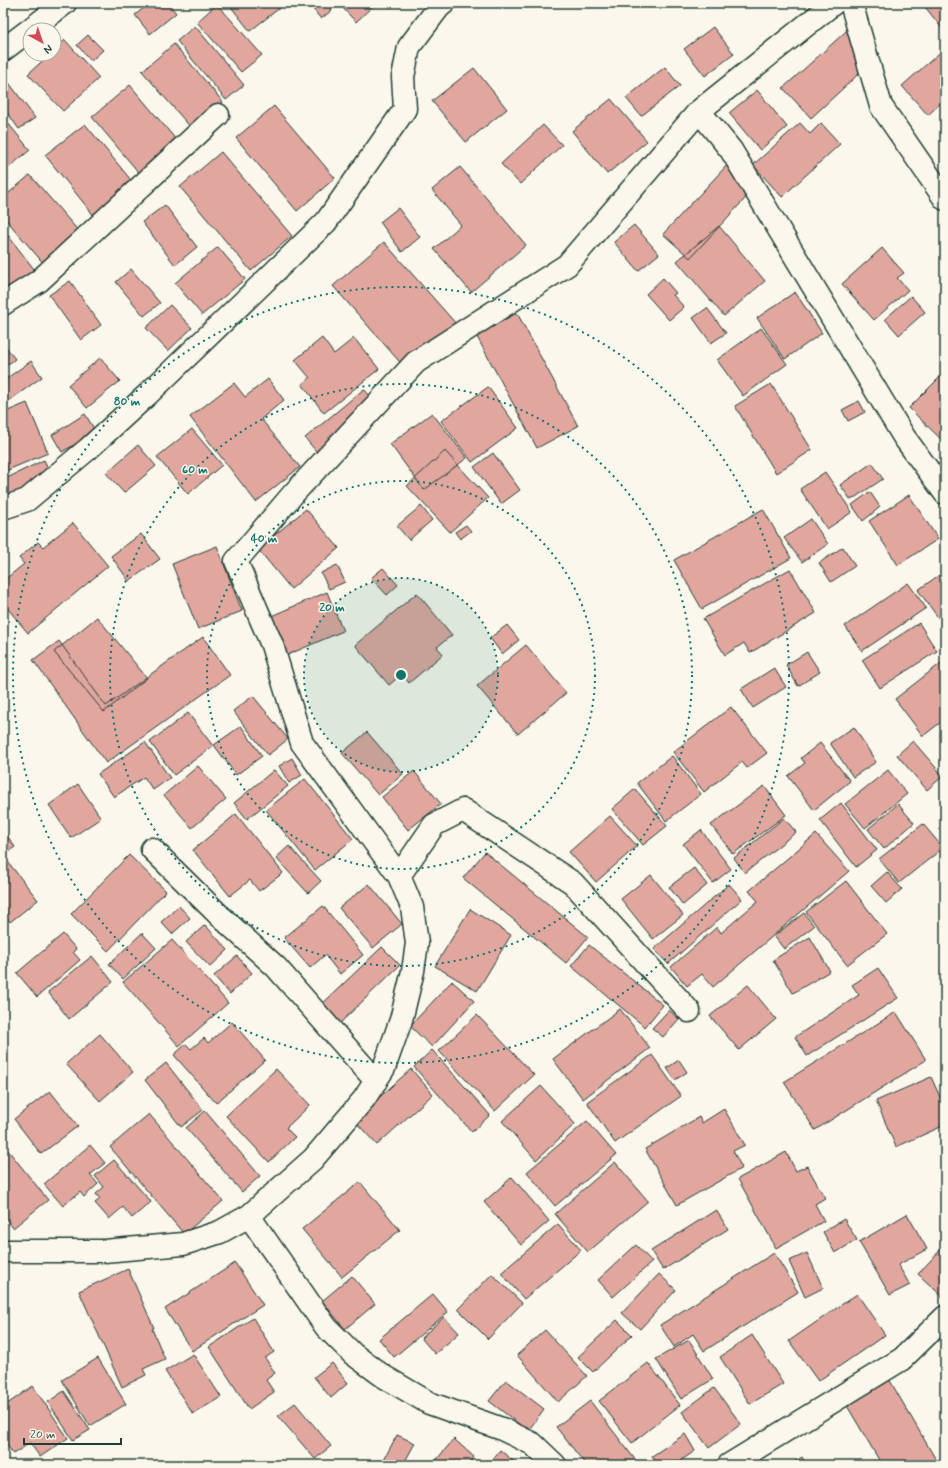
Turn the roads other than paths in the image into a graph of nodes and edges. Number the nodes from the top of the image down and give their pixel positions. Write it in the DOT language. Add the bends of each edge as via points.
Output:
graph roads {
  1 [pos="65,3"];
  2 [pos="444,3"];
  3 [pos="834,3"];
  4 [pos="851,3"];
  5 [pos="3,50"];
  6 [pos="699,110"];
  7 [pos="218,116"];
  8 [pos="945,199"];
  9 [pos="3,304"];
  10 [pos="945,493"];
  11 [pos="3,508"];
  12 [pos="152,849"];
  13 [pos="399,876"];
  14 [pos="689,1011"];
  15 [pos="376,1081"];
  16 [pos="249,1216"];
  17 [pos="3,1251"];
  18 [pos="945,1317"];
  19 [pos="555,1465"];
  20 [pos="729,1465"];
  1 -- 5 [label="street"];
  2 -- 11 [label="street" via="438,7 409,47 403,77 405,110 326,222 88,449 27,500"];
  3 -- 6 [label="street"];
  4 -- 8 [label="street" via="881,106"];
  6 -- 10 [label="street" via="731,150 904,437"];
  6 -- 13 [label="street" via="567,265 416,362 294,493 236,561 272,645 302,743"];
  7 -- 9 [label="street" via="39,281"];
  12 -- 15 [label="street" via="276,967"];
  13 -- 14 [label="street" via="434,825 463,810 573,883"];
  13 -- 15 [label="street" via="412,907 417,943 401,1020 384,1068"];
  15 -- 16 [label="street" via="313,1159"];
  16 -- 17 [label="street" via="220,1232 183,1244 104,1252"];
  16 -- 19 [label="street" via="326,1327 353,1354 383,1376 429,1403 502,1429 533,1444"];
  18 -- 20 [label="street" via="902,1359"];
}
